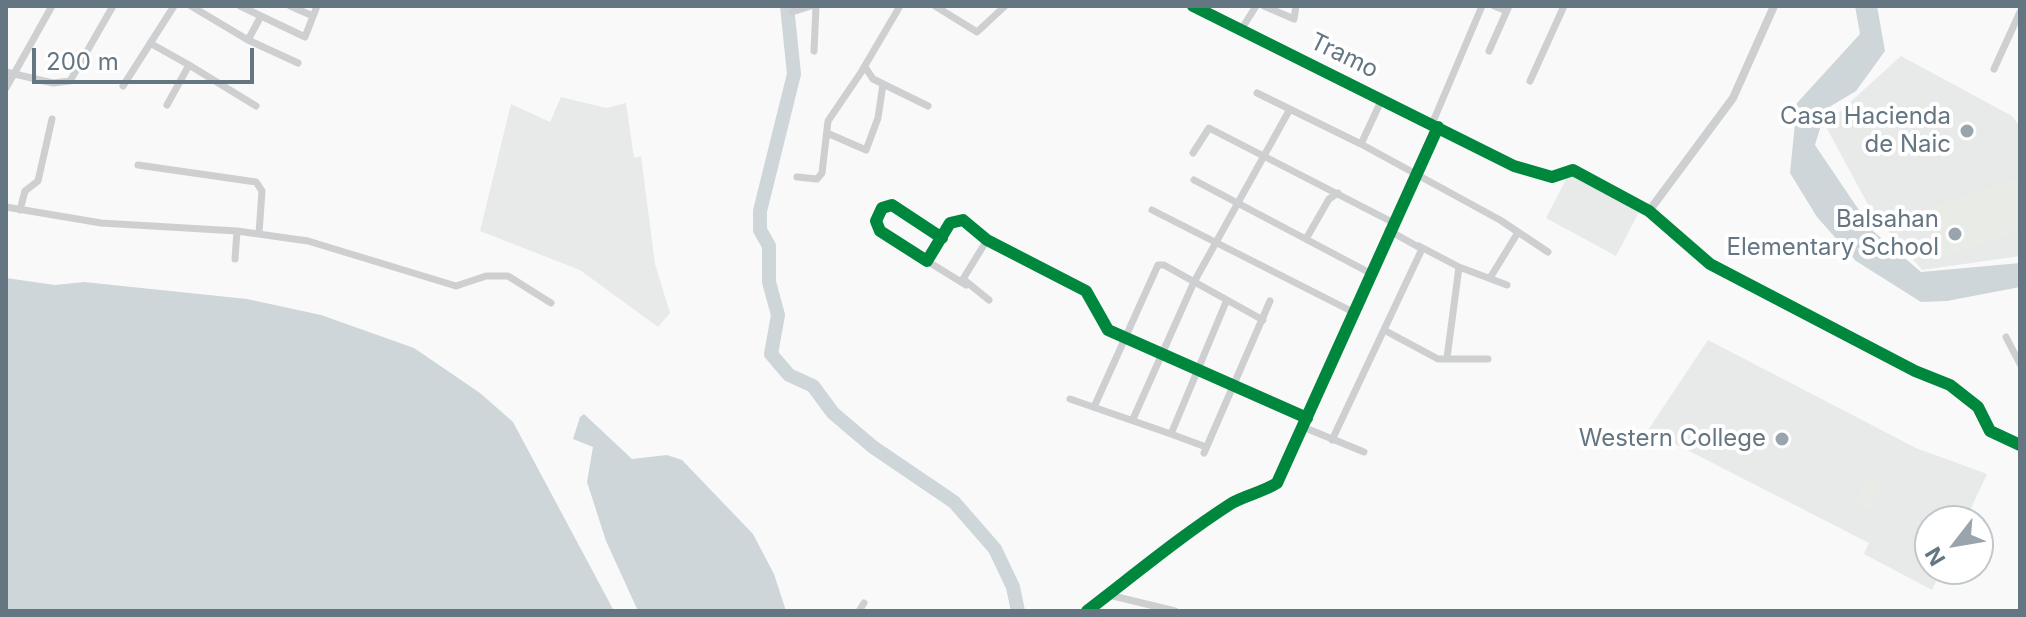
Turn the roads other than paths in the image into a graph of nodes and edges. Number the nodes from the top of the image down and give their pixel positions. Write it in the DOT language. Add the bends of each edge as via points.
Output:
graph roads {
  1 [pos="52,6"];
  2 [pos="113,6"];
  3 [pos="174,6"];
  4 [pos="191,6"];
  5 [pos="240,6"];
  6 [pos="290,6"];
  7 [pos="317,6"];
  8 [pos="813,6"];
  9 [pos="900,6"];
  10 [pos="935,6"];
  11 [pos="1005,6"];
  12 [pos="1193,6"];
  13 [pos="1256,6"];
  14 [pos="1264,6"];
  15 [pos="1296,6"];
  16 [pos="1482,6"];
  17 [pos="1494,6"];
  18 [pos="1564,6"];
  19 [pos="1774,6"];
  20 [pos="1508,8"];
  21 [pos="792,12"];
  22 [pos="2020,12"];
  23 [pos="261,16"];
  24 [pos="313,16"];
  25 [pos="1241,30"];
  26 [pos="248,40"];
  27 [pos="150,43"];
  28 [pos="814,51"];
  29 [pos="1489,51"];
  30 [pos="298,63"];
  31 [pos="189,65"];
  32 [pos="865,67"];
  33 [pos="1994,69"];
  34 [pos="10,72"];
  35 [pos="1530,81"];
  36 [pos="883,84"];
  37 [pos="123,86"];
  38 [pos="6,88"];
  39 [pos="1257,93"];
  40 [pos="1382,99"];
  41 [pos="167,105"];
  42 [pos="256,106"];
  43 [pos="928,106"];
  44 [pos="1290,109"];
  45 [pos="52,119"];
  46 [pos="1435,125"];
  47 [pos="827,133"];
  48 [pos="1361,144"];
  49 [pos="1193,153"];
  50 [pos="1265,156"];
  51 [pos="138,165"];
  52 [pos="1415,175"];
  53 [pos="797,177"];
  54 [pos="1194,180"];
  55 [pos="1338,193"];
  56 [pos="1238,203"];
  57 [pos="6,207"];
  58 [pos="20,210"];
  59 [pos="1152,210"];
  60 [pos="1649,211"];
  61 [pos="1390,226"];
  62 [pos="237,231"];
  63 [pos="259,233"];
  64 [pos="1517,234"];
  65 [pos="942,238"];
  66 [pos="1306,239"];
  67 [pos="987,240"];
  68 [pos="1216,242"];
  69 [pos="1419,246"];
  70 [pos="1548,252"];
  71 [pos="235,259"];
  72 [pos="927,261"];
  73 [pos="1459,267"];
  74 [pos="1370,273"];
  75 [pos="1490,278"];
  76 [pos="1194,282"];
  77 [pos="1507,285"];
  78 [pos="967,286"];
  79 [pos="989,300"];
  80 [pos="1270,301"];
  81 [pos="1226,302"];
  82 [pos="551,303"];
  83 [pos="1353,312"];
  84 [pos="1263,320"];
  85 [pos="1384,330"];
  86 [pos="1122,337"];
  87 [pos="2006,337"];
  88 [pos="1161,355"];
  89 [pos="1447,358"];
  90 [pos="1488,359"];
  91 [pos="2020,364"];
  92 [pos="1197,371"];
  93 [pos="1234,387"];
  94 [pos="1070,399"];
  95 [pos="1094,407"];
  96 [pos="1133,419"];
  97 [pos="1305,422"];
  98 [pos="1171,434"];
  99 [pos="1332,440"];
  100 [pos="2020,445"];
  101 [pos="1364,452"];
  102 [pos="1109,595"];
  103 [pos="864,603"];
  104 [pos="859,611"];
  105 [pos="1087,611"];
  106 [pos="1175,611"];
  1 -- 34 [label="street"];
  2 -- 34 [label="street" via="70,81 53,83"];
  3 -- 27 [label="street"];
  4 -- 26 [label="street"];
  5 -- 23 [label="street"];
  6 -- 24 [label="street"];
  7 -- 24 [label="street"];
  8 -- 21 [label="street"];
  8 -- 28 [label="street"];
  9 -- 32 [label="street"];
  10 -- 11 [label="street" via="977,32"];
  12 -- 25 [label="street, Tramo"];
  13 -- 25 [label="street"];
  14 -- 15 [label="street" via="1294,19"];
  16 -- 46 [label="street"];
  17 -- 20 [label="street"];
  18 -- 35 [label="street"];
  19 -- 60 [label="street" via="1733,98"];
  20 -- 29 [label="street"];
  22 -- 33 [label="street"];
  23 -- 24 [label="street" via="305,37"];
  23 -- 26 [label="street"];
  25 -- 40 [label="street, Tramo"];
  26 -- 30 [label="street"];
  27 -- 31 [label="street"];
  27 -- 37 [label="street"];
  31 -- 41 [label="street"];
  31 -- 42 [label="street"];
  32 -- 36 [label="street"];
  32 -- 47 [label="street" via="828,121"];
  34 -- 38 [label="street"];
  36 -- 43 [label="street"];
  36 -- 47 [label="street" via="866,150"];
  39 -- 44 [label="street"];
  40 -- 46 [label="street, Tramo"];
  40 -- 48 [label="street"];
  44 -- 48 [label="street"];
  44 -- 50 [label="street"];
  45 -- 58 [label="street" via="38,181 25,191"];
  46 -- 52 [label="street"];
  46 -- 60 [label="street, Tramo" via="1525,170 1552,177 1573,170"];
  47 -- 53 [label="street" via="822,173 817,179"];
  48 -- 52 [label="street"];
  49 -- 50 [label="street" via="1209,128"];
  50 -- 55 [label="street"];
  50 -- 56 [label="street"];
  51 -- 63 [label="street" via="256,182 262,191"];
  52 -- 61 [label="street"];
  52 -- 64 [label="street"];
  54 -- 56 [label="street"];
  55 -- 61 [label="street"];
  55 -- 66 [label="street"];
  56 -- 66 [label="street"];
  56 -- 68 [label="street"];
  57 -- 58 [label="street"];
  58 -- 62 [label="street" via="101,223"];
  59 -- 68 [label="street"];
  60 -- 100 [label="street" via="1710,264 1950,385 1978,407 1990,431"];
  61 -- 69 [label="street"];
  61 -- 74 [label="street"];
  62 -- 63 [label="street"];
  62 -- 71 [label="street"];
  63 -- 82 [label="street" via="308,241 456,286 486,276 508,276"];
  64 -- 70 [label="street"];
  64 -- 75 [label="street"];
  65 -- 67 [label="street" via="952,221 960,219"];
  65 -- 72 [label="street"];
  65 -- 72 [label="street" via="892,205 882,208 877,229"];
  66 -- 74 [label="street"];
  67 -- 78 [label="street" via="963,276"];
  67 -- 86 [label="street" via="1086,291 1108,330"];
  68 -- 76 [label="street"];
  68 -- 83 [label="street"];
  69 -- 73 [label="street"];
  69 -- 85 [label="street"];
  72 -- 78 [label="street"];
  73 -- 75 [label="street"];
  73 -- 89 [label="street"];
  74 -- 83 [label="street"];
  75 -- 77 [label="street"];
  76 -- 81 [label="street"];
  76 -- 86 [label="street" via="1158,265"];
  76 -- 88 [label="street"];
  78 -- 79 [label="street"];
  80 -- 84 [label="street"];
  81 -- 84 [label="street"];
  81 -- 92 [label="street"];
  83 -- 97 [label="street"];
  84 -- 93 [label="street"];
  85 -- 89 [label="street" via="1438,359"];
  85 -- 99 [label="street"];
  86 -- 88 [label="street"];
  86 -- 95 [label="street"];
  87 -- 91 [label="street"];
  88 -- 92 [label="street"];
  88 -- 96 [label="street"];
  89 -- 90 [label="street"];
  92 -- 93 [label="street"];
  92 -- 98 [label="street"];
  93 -- 97 [label="street"];
  93 -- 98 [label="street" via="1205,450"];
  94 -- 95 [label="street"];
  95 -- 96 [label="street"];
  96 -- 98 [label="street"];
  97 -- 99 [label="street"];
  97 -- 102 [label="street" via="1277,483 1192,530"];
  99 -- 101 [label="street"];
  102 -- 105 [label="street"];
  102 -- 106 [label="street"];
  103 -- 104 [label="street"];
}
